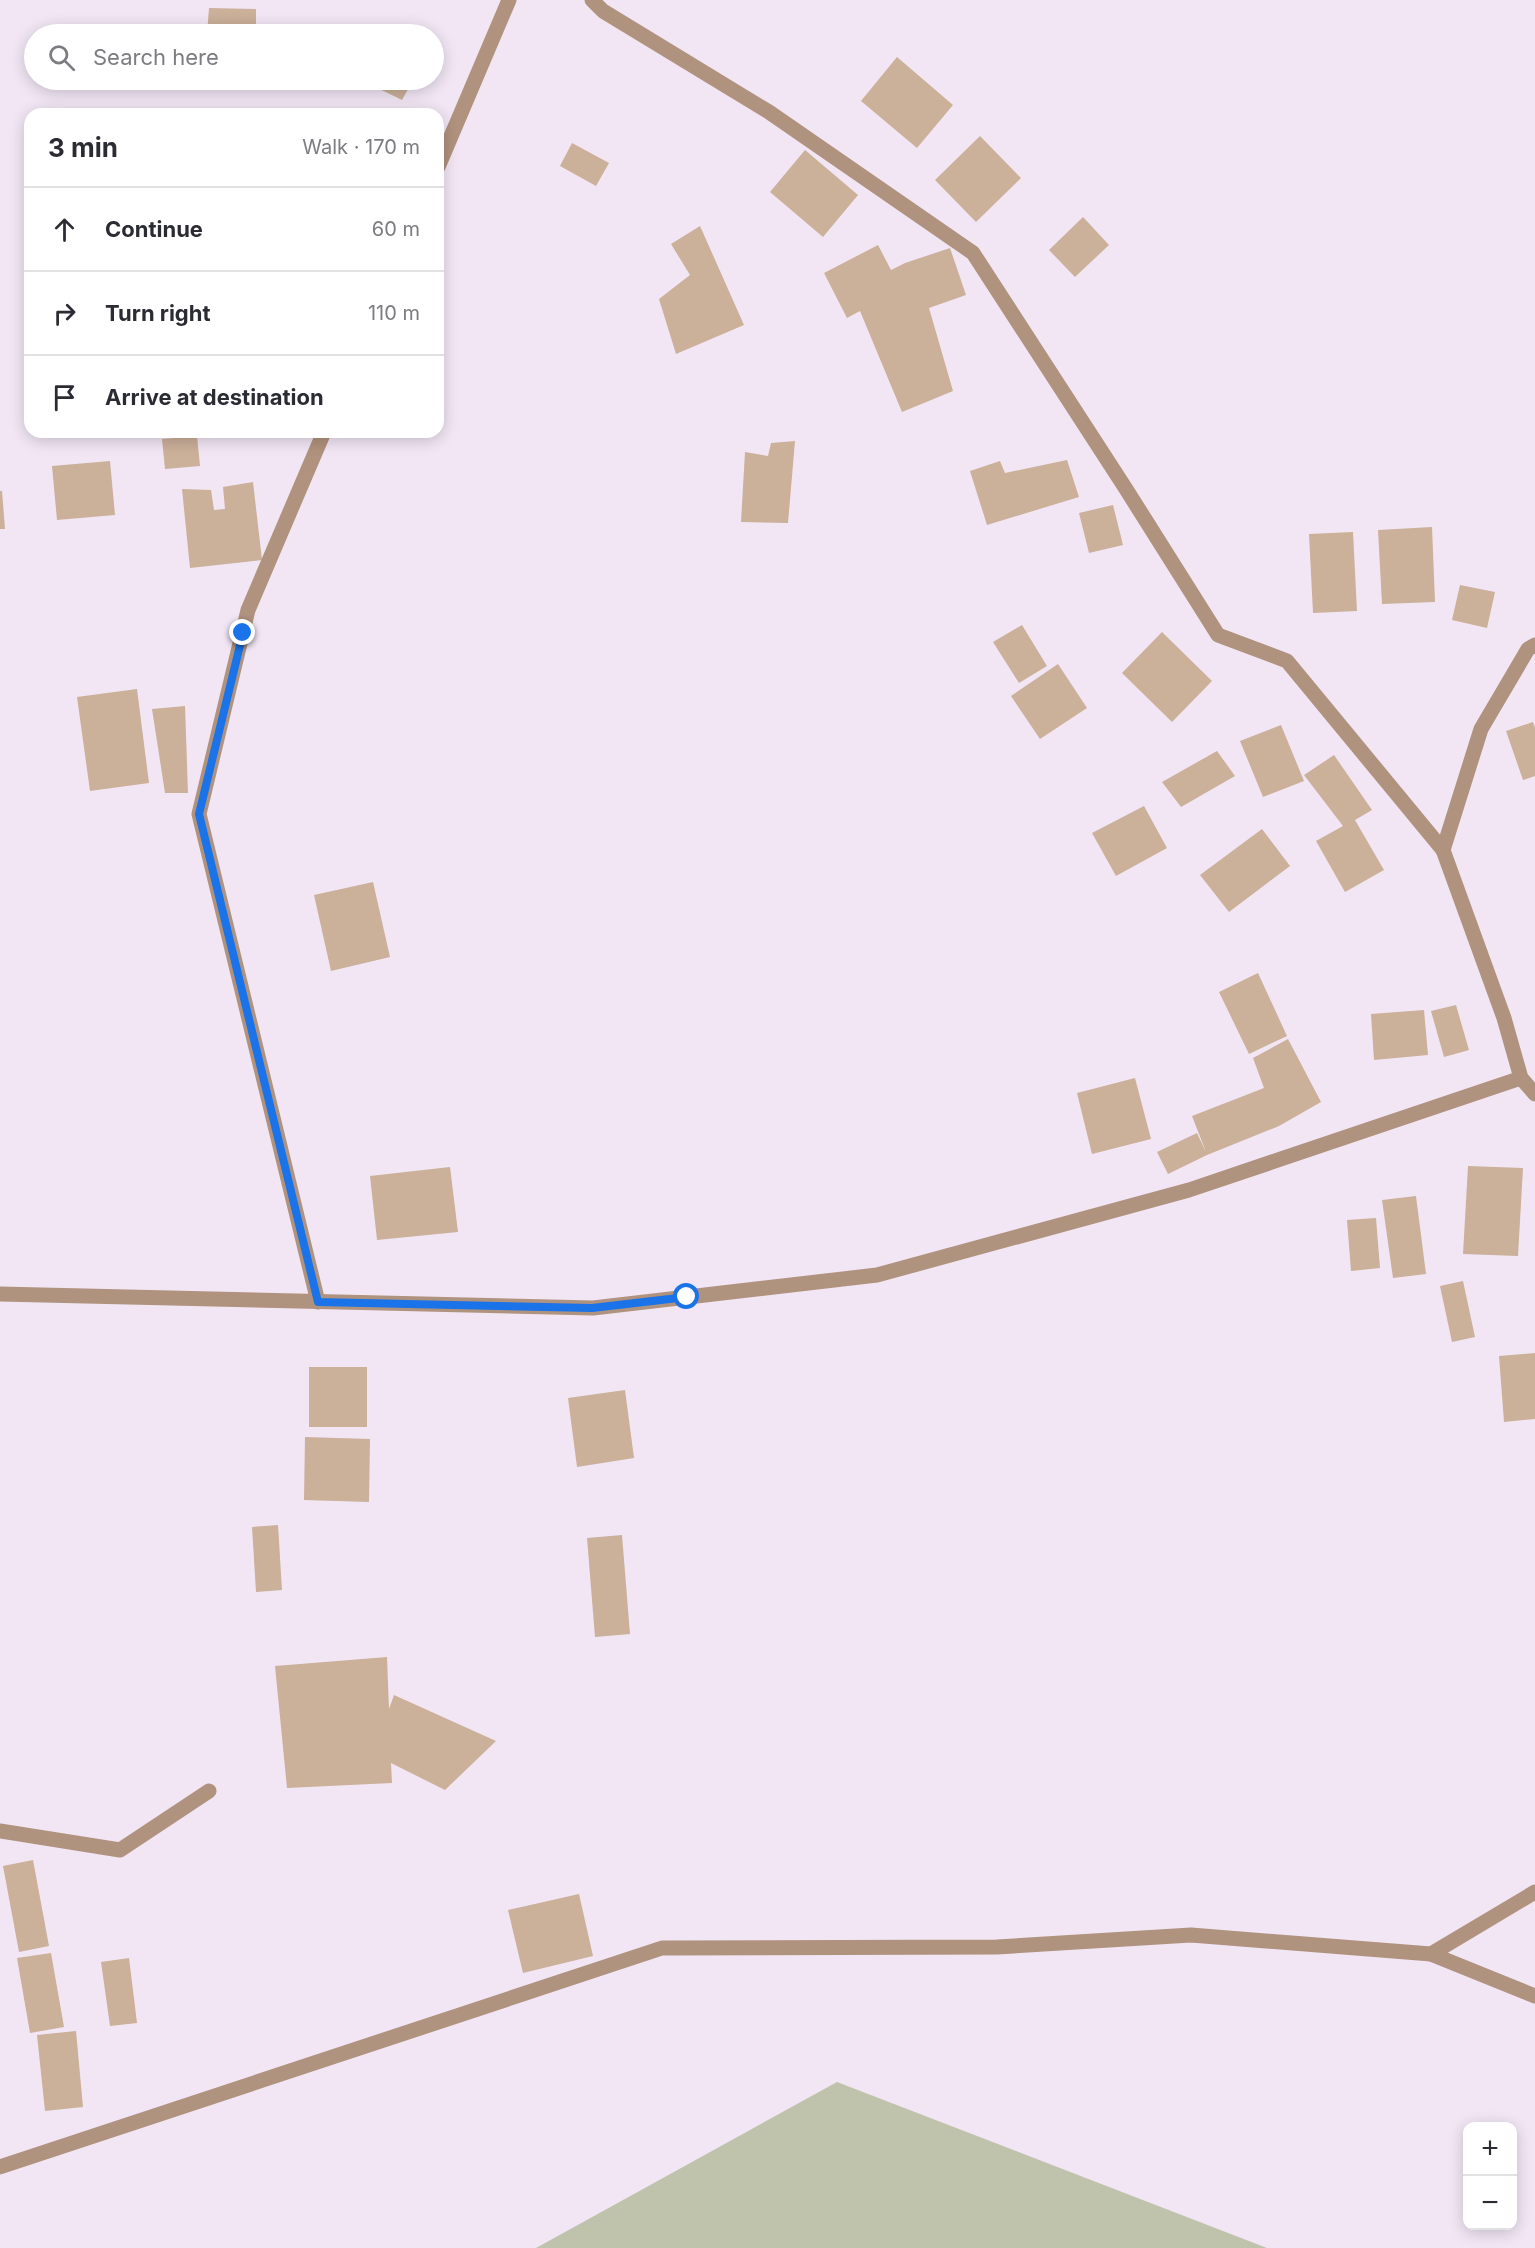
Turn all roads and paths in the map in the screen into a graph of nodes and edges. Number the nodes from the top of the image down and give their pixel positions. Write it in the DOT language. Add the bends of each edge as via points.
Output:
graph roads {
  1 [pos="509,0"];
  2 [pos="592,0"];
  3 [pos="444,153"];
  4 [pos="321,438"];
  5 [pos="1535,645"];
  6 [pos="1443,850"];
  7 [pos="1521,1078"];
  8 [pos="1535,1094"];
  9 [pos="0,1294"];
  10 [pos="318,1302"];
  11 [pos="209,1791"];
  12 [pos="0,1831"];
  13 [pos="1535,1892"];
  14 [pos="1431,1954"];
  15 [pos="1535,1996"];
  16 [pos="0,2167"];
  1 -- 3 [label="street"];
  2 -- 6 [label="street" via="603,11 769,112 973,253 1218,635 1287,661"];
  4 -- 10 [label="street" via="248,610 199,814"];
  5 -- 6 [label="street" via="1528,649 1481,729"];
  6 -- 7 [label="street" via="1504,1018"];
  7 -- 8 [label="street"];
  7 -- 10 [label="street" via="1189,1190 877,1275 592,1308"];
  9 -- 10 [label="street"];
  11 -- 12 [label="street" via="120,1850"];
  13 -- 14 [label="street"];
  14 -- 15 [label="street"];
  14 -- 16 [label="street" via="1191,1935 997,1947 662,1948"];
}
